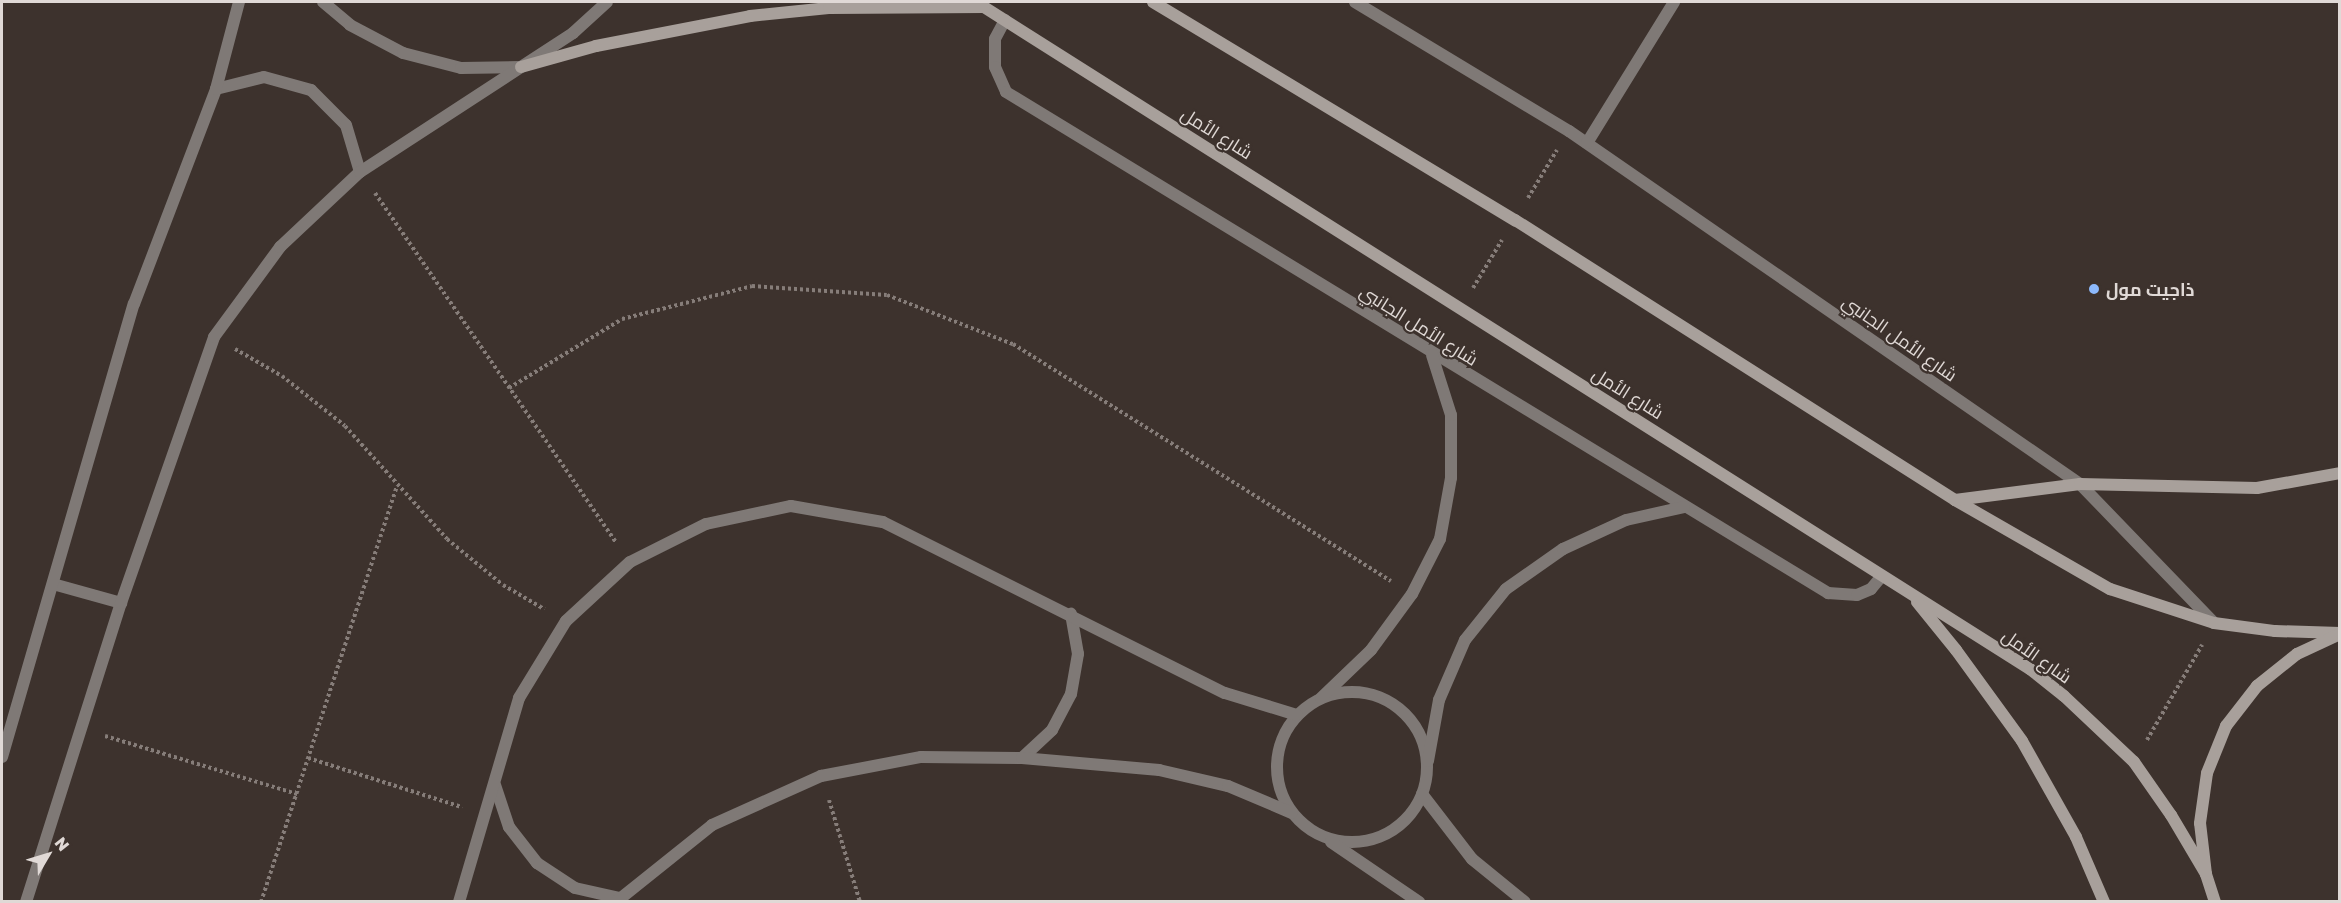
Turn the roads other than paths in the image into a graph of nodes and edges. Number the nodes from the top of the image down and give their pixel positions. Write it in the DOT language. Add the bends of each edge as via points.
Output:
graph roads {
  1 [pos="239,2"];
  2 [pos="323,2"];
  3 [pos="608,2"];
  4 [pos="1153,2"];
  5 [pos="1355,2"];
  6 [pos="1674,2"];
  7 [pos="980,4"];
  8 [pos="1005,20"];
  9 [pos="521,67"];
  10 [pos="216,89"];
  11 [pos="1587,143"];
  12 [pos="360,171"];
  13 [pos="1432,355"];
  14 [pos="2340,473"];
  15 [pos="2080,484"];
  16 [pos="1955,500"];
  17 [pos="1684,507"];
  18 [pos="1882,576"];
  19 [pos="53,584"];
  20 [pos="1908,592"];
  21 [pos="121,603"];
  22 [pos="1071,614"];
  23 [pos="2214,624"];
  24 [pos="2340,634"];
  25 [pos="1321,698"];
  26 [pos="1297,715"];
  27 [pos="2,757"];
  28 [pos="1022,758"];
  29 [pos="1427,765"];
  30 [pos="495,785"];
  31 [pos="1422,794"];
  32 [pos="1292,813"];
  33 [pos="1325,838"];
  34 [pos="2206,874"];
  35 [pos="617,900"];
  36 [pos="26,902"];
  37 [pos="459,902"];
  38 [pos="1419,902"];
  39 [pos="1525,902"];
  40 [pos="2104,902"];
  41 [pos="2215,902"];
  1 -- 10 [label="street"];
  2 -- 9 [label="street" via="350,25 403,53 461,68"];
  3 -- 9 [label="street" via="573,33"];
  4 -- 16 [label="main road" via="1515,220"];
  5 -- 11 [label="street, شارع الأمل الجانبي"];
  6 -- 11 [label="street"];
  7 -- 8 [label="main road, شارع الأمل"];
  7 -- 9 [label="main road" via="862,7 750,16 629,38"];
  8 -- 13 [label="street, شارع الأمل الجانبي" via="995,39 995,67 1006,92"];
  8 -- 18 [label="main road, شارع الأمل"];
  9 -- 12 [label="street"];
  10 -- 12 [label="street" via="264,76 311,90 346,125"];
  10 -- 19 [label="street" via="134,304"];
  11 -- 15 [label="street, شارع الأمل الجانبي"];
  12 -- 21 [label="street" via="280,247 214,337"];
  13 -- 17 [label="street, شارع الأمل الجانبي"];
  13 -- 25 [label="street" via="1451,415 1451,478 1440,539 1412,594 1371,650"];
  14 -- 15 [label="main road" via="2258,488"];
  15 -- 16 [label="main road"];
  15 -- 23 [label="street, شارع الأمل الجانبي"];
  16 -- 23 [label="main road" via="2110,589"];
  17 -- 18 [label="street, شارع الأمل الجانبي" via="1828,593 1857,595 1871,589"];
  17 -- 29 [label="street" via="1626,520 1563,549 1506,589 1465,640 1439,700"];
  18 -- 20 [label="main road, شارع الأمل"];
  19 -- 21 [label="street"];
  19 -- 27 [label="street"];
  20 -- 34 [label="main road, شارع الأمل" via="2030,669 2133,762"];
  20 -- 40 [label="main road" via="2022,741 2076,837"];
  21 -- 36 [label="street"];
  22 -- 26 [label="street" via="1225,693"];
  22 -- 28 [label="street" via="1078,654 1071,694 1052,730"];
  22 -- 30 [label="street" via="883,522 790,506 706,524 630,562 566,621 519,698"];
  23 -- 24 [label="main road"];
  24 -- 34 [label="main road" via="2296,654 2257,686 2226,726 2207,773 2204,793 2200,823"];
  25 -- 26 [label="street"];
  25 -- 29 [label="street" via="1349,692 1378,697 1409,720 1420,736"];
  26 -- 32 [label="street" via="1282,737 1276,763 1280,789"];
  28 -- 32 [label="street" via="1159,770 1228,786"];
  28 -- 35 [label="street" via="921,757 821,776 712,825"];
  29 -- 31 [label="street"];
  30 -- 35 [label="street" via="509,828 537,863 575,888"];
  30 -- 37 [label="street"];
  31 -- 33 [label="street" via="1407,819 1383,836 1354,843"];
  31 -- 39 [label="street" via="1472,859"];
  32 -- 33 [label="street"];
  33 -- 38 [label="street"];
  34 -- 41 [label="main road"];
}
